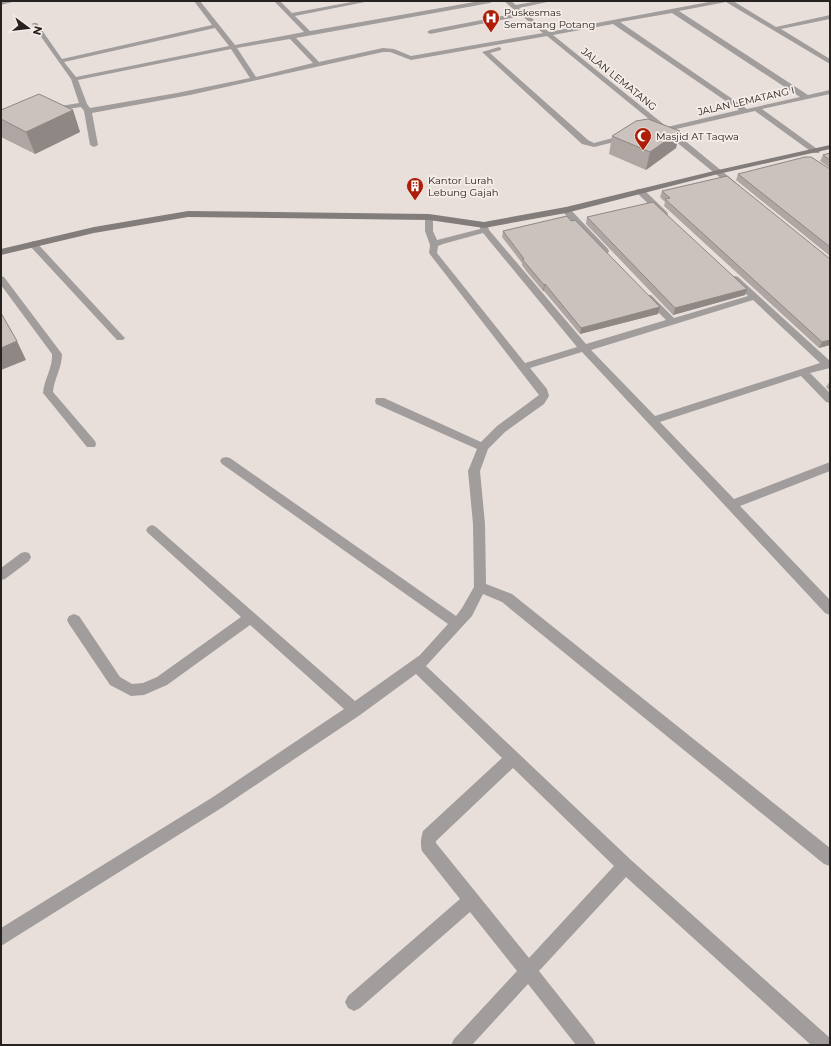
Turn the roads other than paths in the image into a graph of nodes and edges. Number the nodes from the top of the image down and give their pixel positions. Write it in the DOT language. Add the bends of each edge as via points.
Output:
graph roads {
  1 [pos="13,1"];
  2 [pos="197,1"];
  3 [pos="277,1"];
  4 [pos="367,1"];
  5 [pos="490,1"];
  6 [pos="507,1"];
  7 [pos="549,1"];
  8 [pos="673,1"];
  9 [pos="724,1"];
  10 [pos="730,1"];
  11 [pos="1,3"];
  12 [pos="514,7"];
  13 [pos="685,9"];
  14 [pos="674,11"];
  15 [pos="290,14"];
  16 [pos="524,14"];
  17 [pos="830,17"];
  18 [pos="615,22"];
  19 [pos="35,24"];
  20 [pos="215,26"];
  21 [pos="774,29"];
  22 [pos="430,32"];
  23 [pos="308,33"];
  24 [pos="291,36"];
  25 [pos="551,37"];
  26 [pos="502,45"];
  27 [pos="233,47"];
  28 [pos="60,62"];
  29 [pos="830,62"];
  30 [pos="316,64"];
  31 [pos="74,79"];
  32 [pos="254,80"];
  33 [pos="830,92"];
  34 [pos="806,97"];
  35 [pos="86,108"];
  36 [pos="757,109"];
  37 [pos="46,111"];
  38 [pos="745,111"];
  39 [pos="667,130"];
  40 [pos="648,132"];
  41 [pos="634,134"];
  42 [pos="94,145"];
  43 [pos="830,147"];
  44 [pos="816,151"];
  45 [pos="802,154"];
  46 [pos="813,162"];
  47 [pos="718,172"];
  48 [pos="640,191"];
  49 [pos="742,191"];
  50 [pos="566,210"];
  51 [pos="429,217"];
  52 [pos="669,218"];
  53 [pos="484,228"];
  54 [pos="33,244"];
  55 [pos="434,245"];
  56 [pos="1,252"];
  57 [pos="614,260"];
  58 [pos="725,270"];
  59 [pos="1,279"];
  60 [pos="640,288"];
  61 [pos="754,297"];
  62 [pos="672,321"];
  63 [pos="120,338"];
  64 [pos="583,348"];
  65 [pos="829,364"];
  66 [pos="522,367"];
  67 [pos="803,372"];
  68 [pos="830,399"];
  69 [pos="380,402"];
  70 [pos="652,421"];
  71 [pos="91,444"];
  72 [pos="483,447"];
  73 [pos="226,461"];
  74 [pos="830,466"];
  75 [pos="732,505"];
  76 [pos="152,530"];
  77 [pos="25,558"];
  78 [pos="1,575"];
  79 [pos="480,587"];
  80 [pos="827,602"];
  81 [pos="250,617"];
  82 [pos="74,620"];
  83 [pos="456,622"];
  84 [pos="416,665"];
  85 [pos="355,710"];
  86 [pos="513,758"];
  87 [pos="830,858"];
  88 [pos="625,866"];
  89 [pos="471,901"];
  90 [pos="1,938"];
  91 [pos="529,970"];
  92 [pos="354,1002"];
  93 [pos="460,1045"];
  94 [pos="587,1045"];
  95 [pos="824,1045"];
  1 -- 11 [label="street"];
  2 -- 20 [label="street"];
  3 -- 15 [label="street"];
  4 -- 15 [label="street"];
  5 -- 23 [label="street" via="438,7"];
  6 -- 12 [label="street, JALAN LEMATANG"];
  7 -- 12 [label="street"];
  8 -- 13 [label="street"];
  9 -- 13 [label="street"];
  10 -- 21 [label="street"];
  12 -- 16 [label="street, JALAN LEMATANG"];
  13 -- 14 [label="street"];
  14 -- 18 [label="street"];
  14 -- 34 [label="street"];
  15 -- 23 [label="street"];
  16 -- 22 [label="street"];
  16 -- 25 [label="street, JALAN LEMATANG"];
  17 -- 21 [label="street"];
  18 -- 25 [label="street"];
  18 -- 38 [label="street"];
  19 -- 28 [label="street"];
  20 -- 27 [label="street"];
  20 -- 28 [label="street"];
  21 -- 29 [label="street"];
  23 -- 24 [label="street"];
  24 -- 27 [label="street"];
  24 -- 30 [label="street"];
  25 -- 26 [label="street"];
  25 -- 39 [label="street, JALAN LEMATANG"];
  26 -- 30 [label="street" via="411,58 390,49"];
  26 -- 41 [label="street" via="486,52 589,145"];
  27 -- 31 [label="street"];
  27 -- 32 [label="street"];
  28 -- 31 [label="street"];
  30 -- 32 [label="street"];
  31 -- 35 [label="street"];
  32 -- 35 [label="street" via="188,94"];
  33 -- 34 [label="street, JALAN LEMATANG I"];
  34 -- 36 [label="street, JALAN LEMATANG I"];
  35 -- 37 [label="street"];
  35 -- 42 [label="street"];
  36 -- 38 [label="street, JALAN LEMATANG I"];
  36 -- 44 [label="street"];
  38 -- 39 [label="street, JALAN LEMATANG I"];
  39 -- 40 [label="street, JALAN LEMATANG I"];
  39 -- 47 [label="street, JALAN LEMATANG"];
  43 -- 44 [label="street"];
  44 -- 45 [label="street"];
  45 -- 46 [label="street"];
  45 -- 47 [label="street"];
  47 -- 48 [label="street"];
  47 -- 49 [label="street, JALAN LEMATANG"];
  48 -- 50 [label="street"];
  48 -- 52 [label="street"];
  50 -- 53 [label="street"];
  50 -- 57 [label="street"];
  51 -- 53 [label="street"];
  51 -- 54 [label="street" via="188,214 109,226"];
  51 -- 55 [label="street" via="429,231"];
  53 -- 55 [label="street"];
  53 -- 64 [label="street"];
  54 -- 56 [label="street"];
  54 -- 63 [label="street"];
  55 -- 66 [label="street" via="433,253 437,259"];
  58 -- 61 [label="street"];
  59 -- 71 [label="lane" via="57,354 58,363 48,386 48,393"];
  60 -- 62 [label="street"];
  61 -- 62 [label="street"];
  61 -- 65 [label="street"];
  62 -- 64 [label="street"];
  64 -- 66 [label="street"];
  64 -- 70 [label="street"];
  65 -- 67 [label="street"];
  66 -- 72 [label="street" via="544,396 501,429"];
  67 -- 68 [label="street"];
  67 -- 70 [label="street"];
  69 -- 72 [label="street"];
  70 -- 75 [label="street"];
  72 -- 79 [label="street" via="474,472 479,524"];
  73 -- 83 [label="street"];
  74 -- 75 [label="street"];
  75 -- 80 [label="street"];
  76 -- 81 [label="street"];
  77 -- 78 [label="street"];
  79 -- 83 [label="street" via="467,612"];
  79 -- 87 [label="street" via="507,598"];
  81 -- 82 [label="street" via="162,681 144,689 131,690 115,681"];
  81 -- 85 [label="street"];
  83 -- 84 [label="street" via="425,659"];
  84 -- 85 [label="street"];
  84 -- 86 [label="street"];
  85 -- 90 [label="street" via="218,802"];
  86 -- 88 [label="street"];
  86 -- 89 [label="street" via="429,837 428,846"];
  88 -- 91 [label="street"];
  88 -- 95 [label="street"];
  89 -- 91 [label="street"];
  89 -- 92 [label="street"];
  91 -- 93 [label="street"];
  91 -- 94 [label="street"];
}
